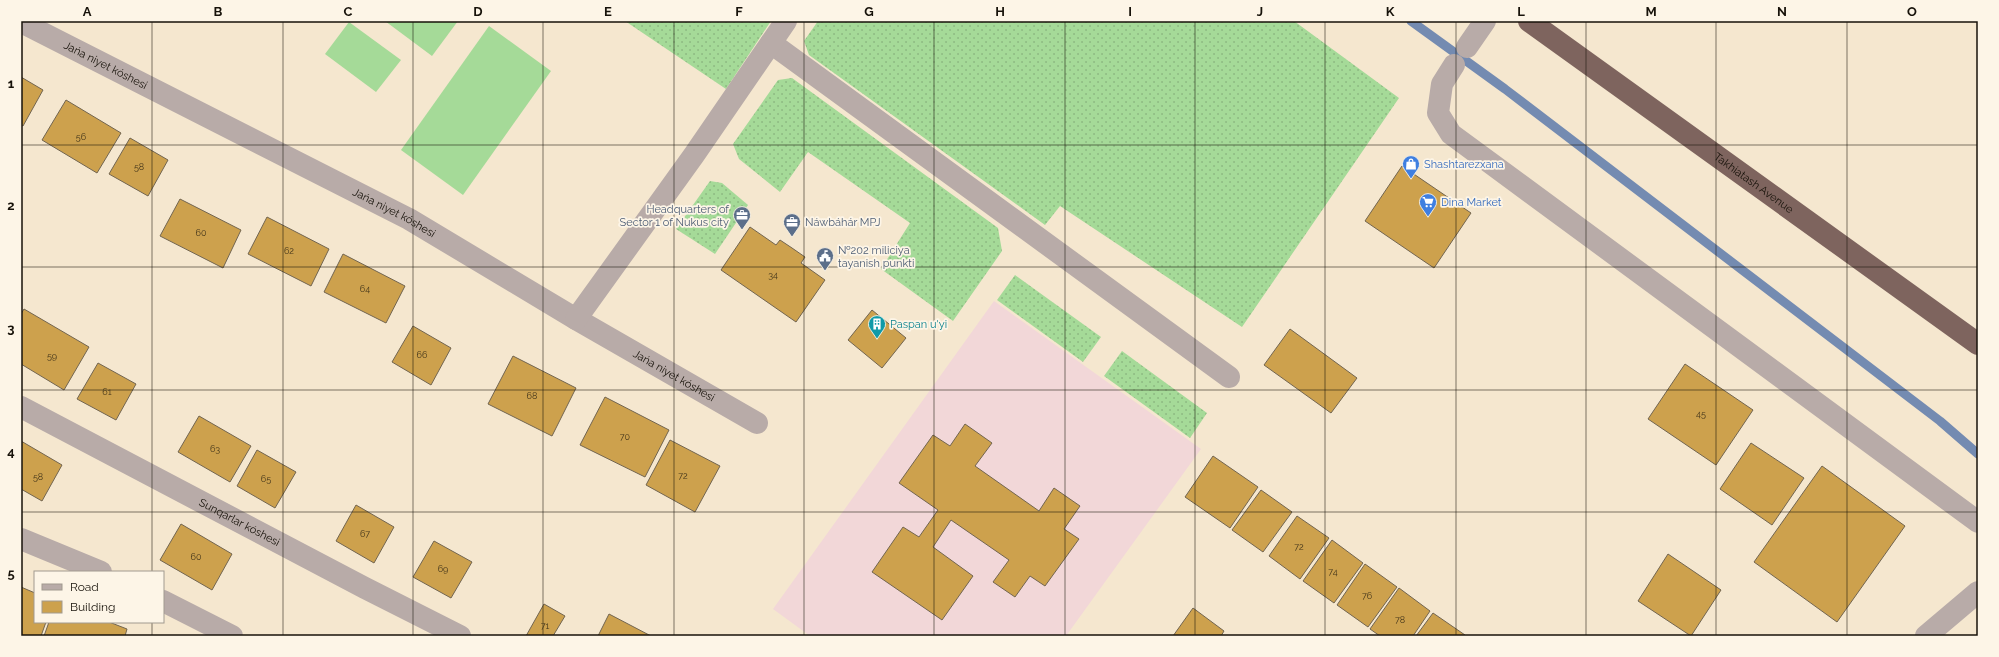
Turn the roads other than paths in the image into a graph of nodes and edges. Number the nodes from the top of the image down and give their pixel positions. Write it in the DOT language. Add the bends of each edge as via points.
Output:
graph roads {
  1 [pos="786,21"];
  2 [pos="1485,21"];
  3 [pos="1529,21"];
  4 [pos="21,22"];
  5 [pos="771,43"];
  6 [pos="1467,47"];
  7 [pos="1454,64"];
  8 [pos="576,319"];
  9 [pos="1978,344"];
  10 [pos="1229,377"];
  11 [pos="21,407"];
  12 [pos="757,423"];
  13 [pos="1978,522"];
  14 [pos="21,539"];
  15 [pos="99,571"];
  16 [pos="1978,592"];
  17 [pos="164,602"];
  18 [pos="232,636"];
  19 [pos="460,636"];
  20 [pos="1926,636"];
  1 -- 5 [label="street"];
  2 -- 6 [label="street"];
  3 -- 9 [label="highway, Takhiatash Avenue"];
  4 -- 8 [label="street, Jańa niyet kóshesi" via="409,219"];
  5 -- 8 [label="street"];
  5 -- 10 [label="street"];
  7 -- 13 [label="street" via="1442,84 1438,113 1451,134"];
  8 -- 12 [label="street, Jańa niyet kóshesi"];
  11 -- 19 [label="street, Sunqarlar kóshesi"];
  14 -- 15 [label="street"];
  16 -- 20 [label="street"];
  17 -- 18 [label="street"];
}
